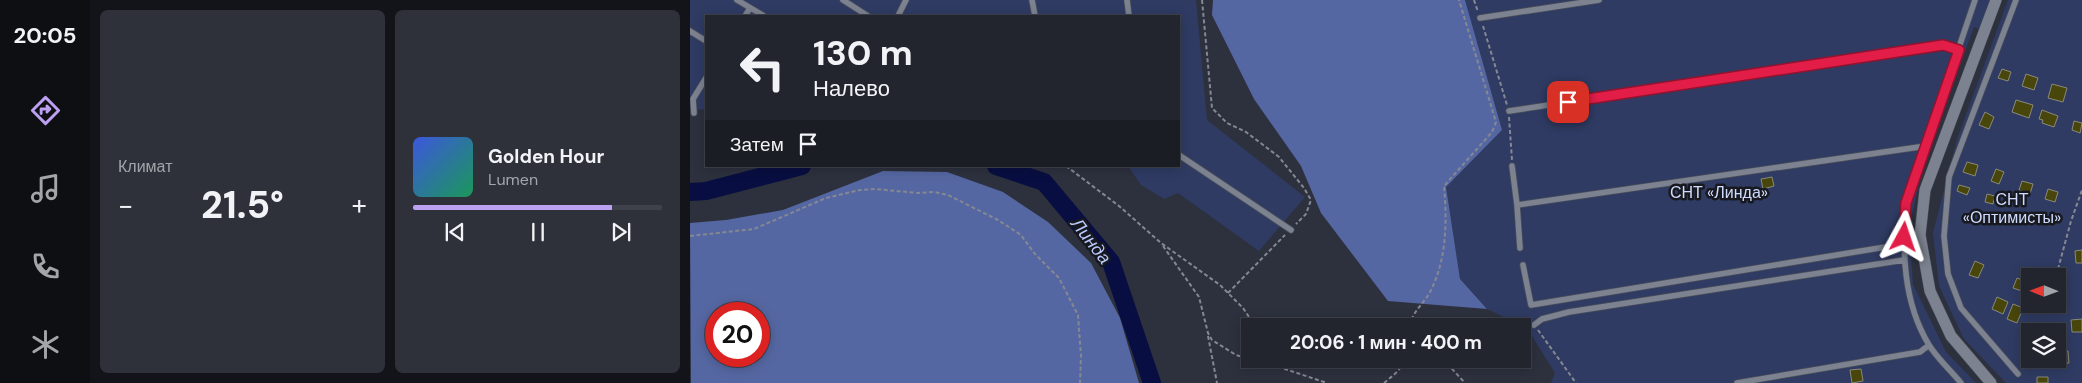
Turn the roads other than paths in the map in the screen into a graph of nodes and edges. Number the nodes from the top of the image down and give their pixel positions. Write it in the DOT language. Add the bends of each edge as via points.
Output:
graph roads {
  1 [pos="737,0"];
  2 [pos="843,0"];
  3 [pos="906,0"];
  4 [pos="1032,0"];
  5 [pos="1127,0"];
  6 [pos="1599,0"];
  7 [pos="1975,0"];
  8 [pos="1996,0"];
  9 [pos="2016,0"];
  10 [pos="750,8"];
  11 [pos="746,15"];
  12 [pos="762,15"];
  13 [pos="866,15"];
  14 [pos="898,15"];
  15 [pos="1035,15"];
  16 [pos="1128,15"];
  17 [pos="1480,18"];
  18 [pos="690,31"];
  19 [pos="705,39"];
  20 [pos="1959,50"];
  21 [pos="705,79"];
  22 [pos="692,98"];
  23 [pos="1509,110"];
  24 [pos="694,113"];
  25 [pos="1926,146"];
  26 [pos="1180,156"];
  27 [pos="1512,166"];
  28 [pos="1518,205"];
  29 [pos="1291,230"];
  30 [pos="1904,244"];
  31 [pos="1520,248"];
  32 [pos="1904,260"];
  33 [pos="1523,265"];
  34 [pos="1534,325"];
  35 [pos="1929,345"];
  36 [pos="2018,374"];
  37 [pos="1737,383"];
  38 [pos="1961,383"];
  39 [pos="1990,383"];
  1 -- 10 [label="lane"];
  2 -- 13 [label="lane"];
  3 -- 14 [label="lane"];
  4 -- 15 [label="lane"];
  5 -- 16 [label="lane"];
  6 -- 17 [label="lane"];
  7 -- 20 [label="lane"];
  8 -- 39 [label="street" via="1925,190 1920,235 1930,291 1951,336"];
  9 -- 36 [label="lane" via="1950,177 1944,236 1948,274 1961,308"];
  10 -- 11 [label="lane"];
  10 -- 12 [label="lane"];
  18 -- 19 [label="lane"];
  20 -- 23 [label="lane" via="1943,45"];
  20 -- 25 [label="lane"];
  21 -- 22 [label="lane"];
  22 -- 24 [label="lane"];
  25 -- 28 [label="lane"];
  25 -- 30 [label="lane" via="1906,203"];
  26 -- 29 [label="lane"];
  27 -- 28 [label="lane"];
  28 -- 31 [label="lane"];
  30 -- 32 [label="lane"];
  30 -- 33 [label="lane" via="1531,304"];
  32 -- 34 [label="lane" via="1569,312 1542,319"];
  32 -- 35 [label="lane" via="1910,302"];
  35 -- 37 [label="lane" via="1920,352"];
  35 -- 38 [label="lane"];
}
